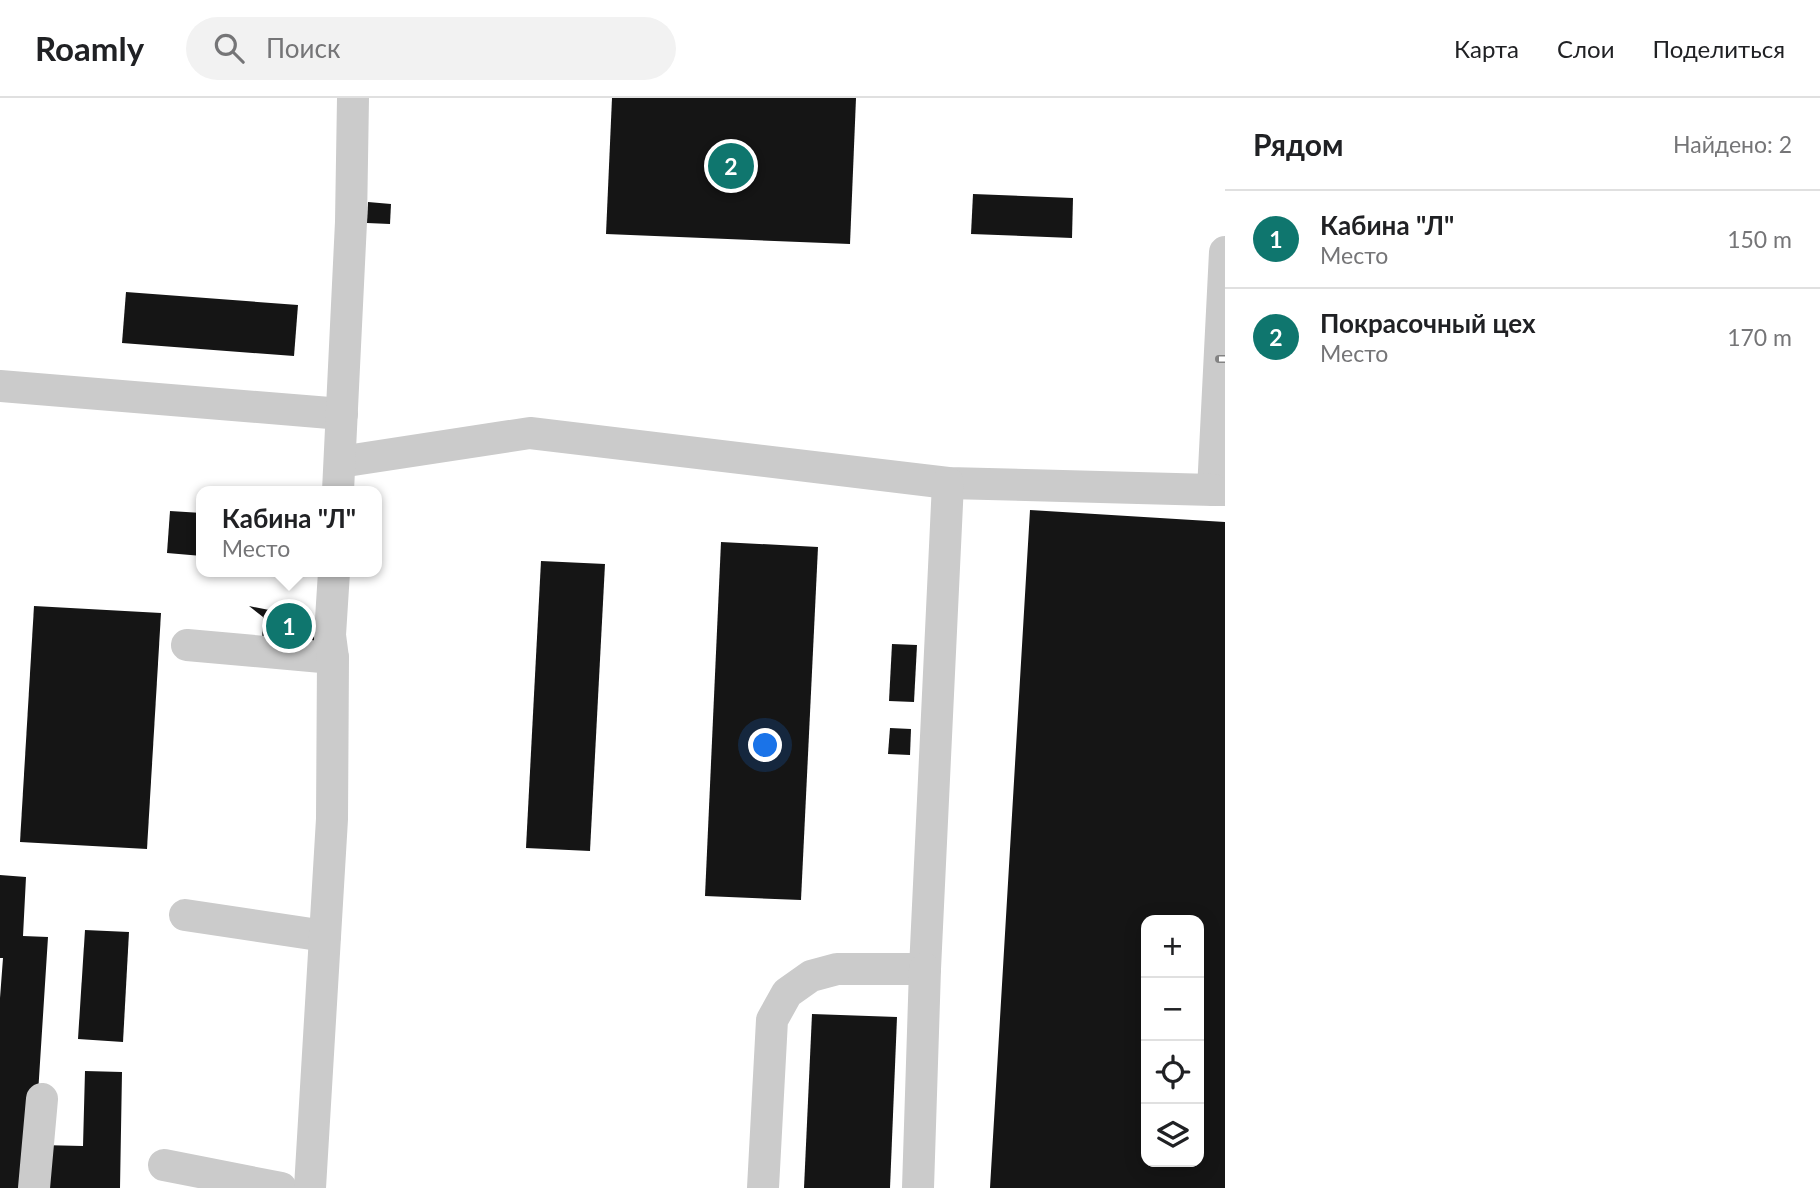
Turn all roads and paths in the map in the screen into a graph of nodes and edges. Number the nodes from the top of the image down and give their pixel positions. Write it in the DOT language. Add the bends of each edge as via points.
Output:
graph roads {
  1 [pos="353,98"];
  2 [pos="1225,252"];
  3 [pos="0,386"];
  4 [pos="342,414"];
  5 [pos="339,477"];
  6 [pos="948,483"];
  7 [pos="1219,490"];
  8 [pos="334,577"];
  9 [pos="187,645"];
  10 [pos="333,658"];
  11 [pos="186,915"];
  12 [pos="326,936"];
  13 [pos="925,969"];
  14 [pos="42,1099"];
  15 [pos="164,1164"];
  16 [pos="34,1188"];
  17 [pos="281,1188"];
  18 [pos="310,1188"];
  19 [pos="763,1188"];
  20 [pos="918,1188"];
  1 -- 4 [label="lane"];
  2 -- 7 [label="lane"];
  3 -- 4 [label="lane"];
  4 -- 5 [label="lane"];
  5 -- 6 [label="lane" via="530,433"];
  6 -- 7 [label="lane"];
  6 -- 13 [label="lane"];
  8 -- 10 [label="lane"];
  9 -- 10 [label="lane"];
  10 -- 12 [label="lane"];
  11 -- 12 [label="lane"];
  12 -- 18 [label="lane"];
  13 -- 19 [label="lane" via="837,969 811,976 787,993 772,1020"];
  13 -- 20 [label="lane"];
  14 -- 16 [label="lane"];
  15 -- 17 [label="lane"];
}
